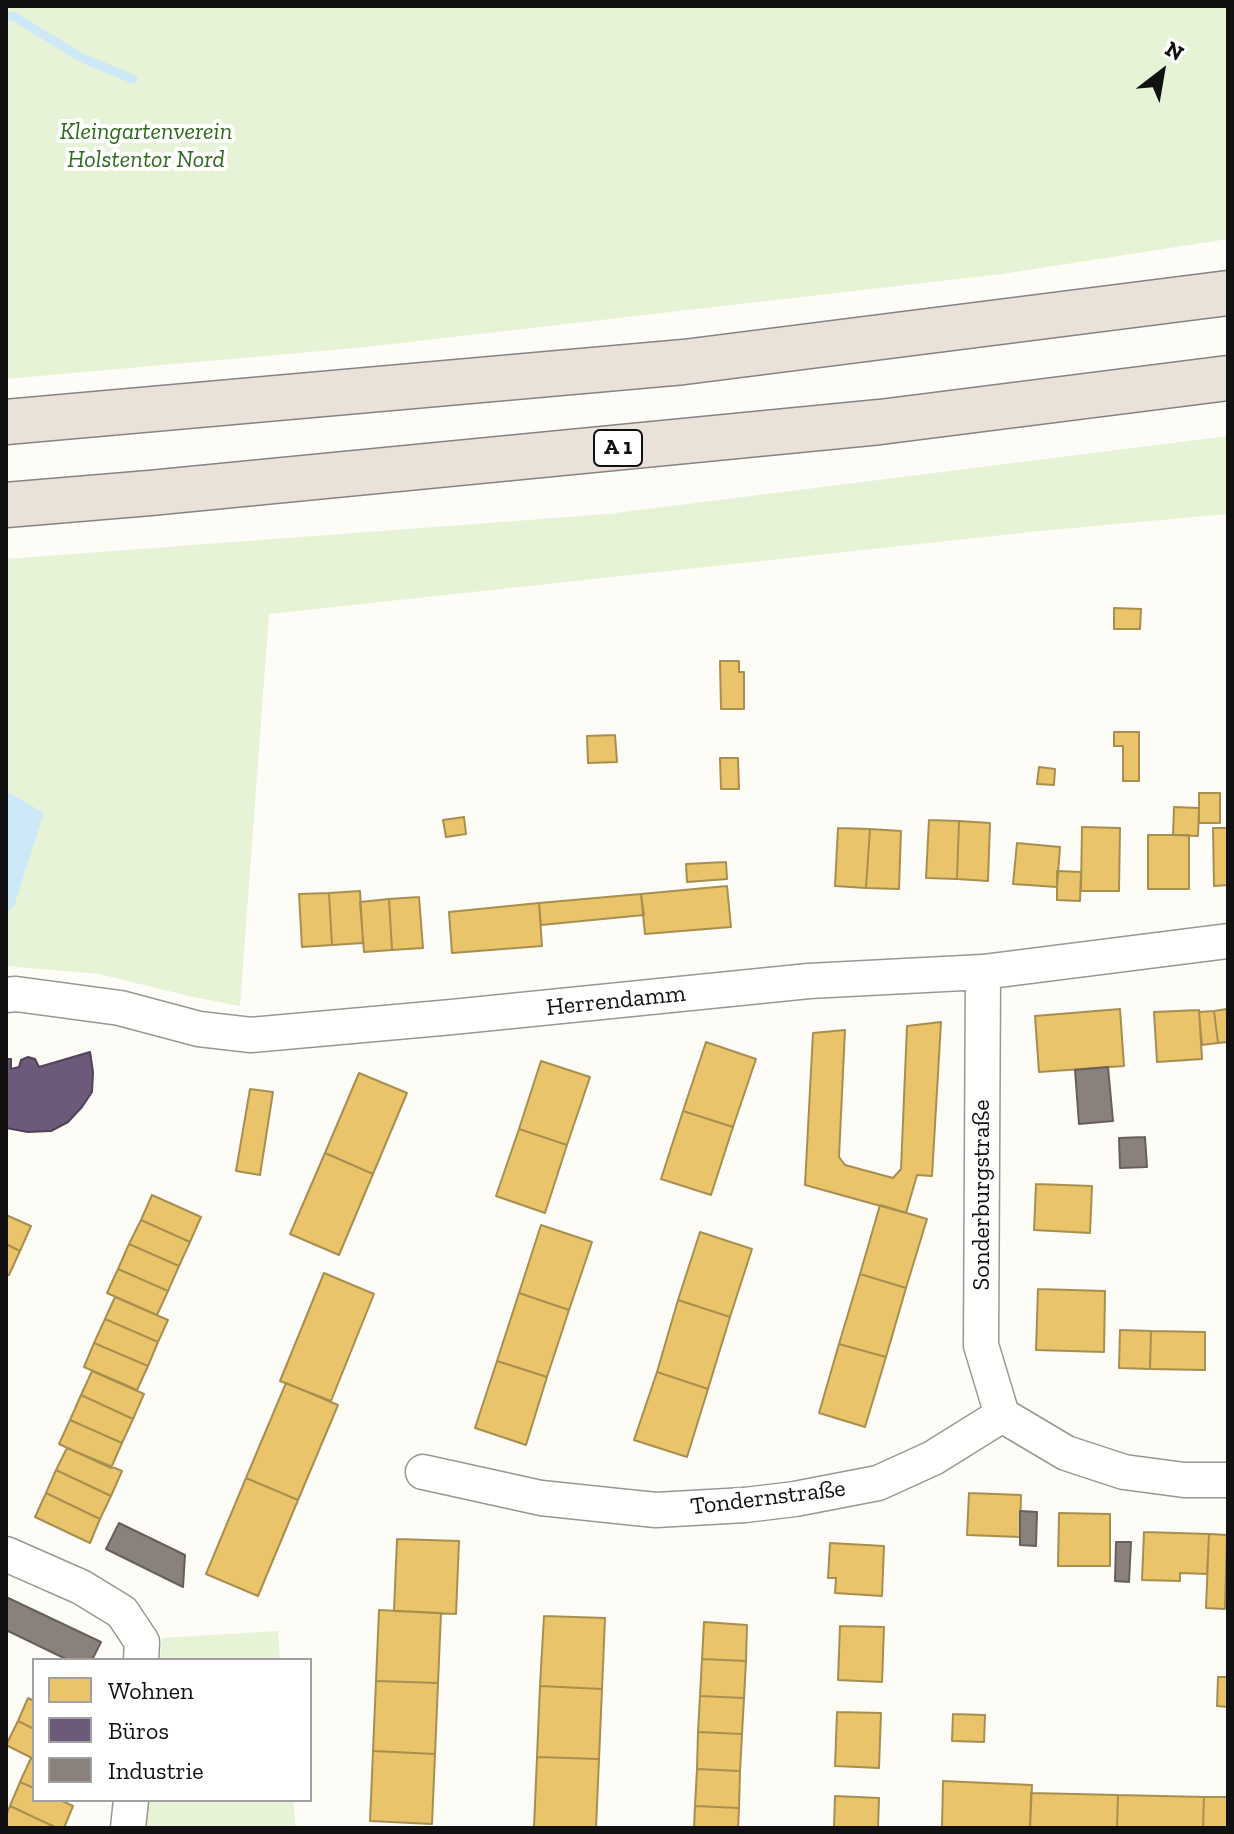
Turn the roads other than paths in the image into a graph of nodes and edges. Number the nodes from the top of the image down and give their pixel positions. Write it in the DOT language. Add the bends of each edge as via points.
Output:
graph roads {
  1 [pos="1227,293"];
  2 [pos="1228,378"];
  3 [pos="6,422"];
  4 [pos="6,505"];
  5 [pos="1228,941"];
  6 [pos="983,972"];
  7 [pos="6,995"];
  8 [pos="1002,1415"];
  9 [pos="423,1472"];
  10 [pos="1228,1480"];
  11 [pos="6,1554"];
  12 [pos="141,1658"];
  13 [pos="131,1802"];
  14 [pos="128,1828"];
  1 -- 3 [label="highway" via="684,362"];
  2 -- 4 [label="highway, A 1" via="880,422"];
  5 -- 6 [label="street, Herrendamm"];
  6 -- 7 [label="street, Herrendamm" via="809,981 251,1035 199,1029 120,1008"];
  6 -- 8 [label="street, Sonderburgstraße" via="981,1345"];
  8 -- 9 [label="street, Tondernstraße" via="933,1458 878,1483 745,1505 643,1509 541,1498"];
  8 -- 10 [label="street" via="1066,1453 1124,1472"];
  11 -- 12 [label="street" via="81,1587 122,1612 142,1642"];
  13 -- 14 [label="street"];
}
